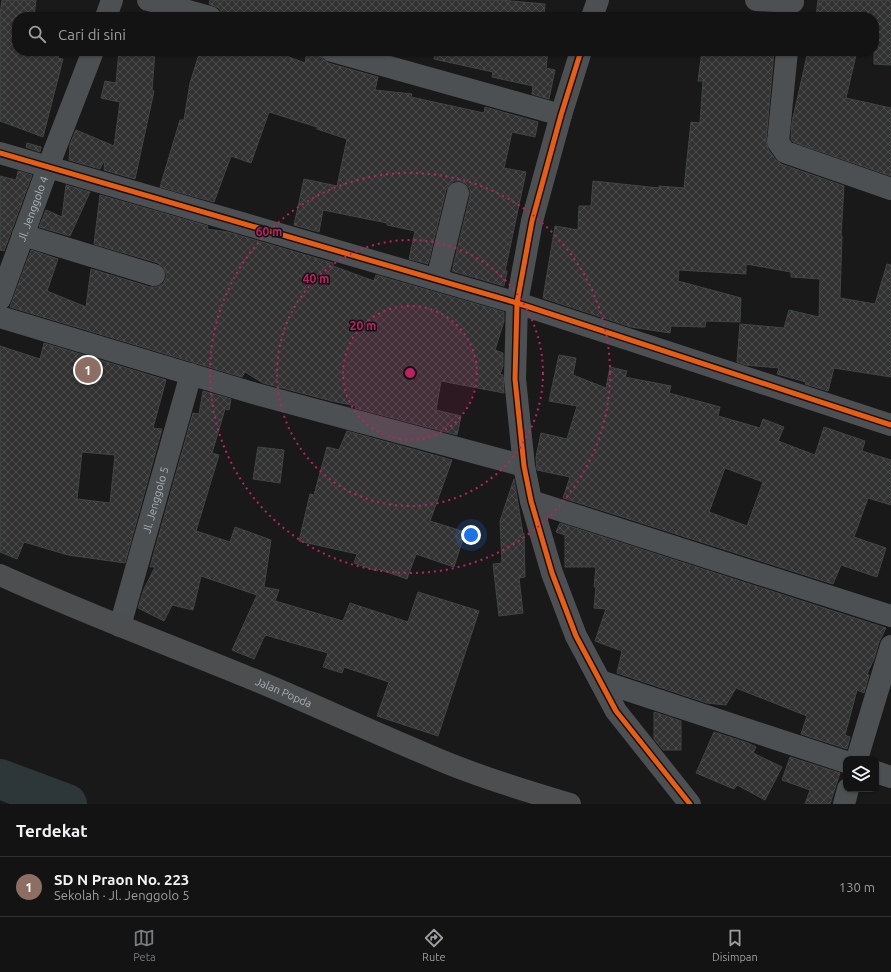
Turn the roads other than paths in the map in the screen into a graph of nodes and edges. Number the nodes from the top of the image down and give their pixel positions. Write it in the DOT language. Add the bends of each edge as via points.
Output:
graph roads {
  1 [pos="112,0"];
  2 [pos="148,0"];
  3 [pos="598,0"];
  4 [pos="756,0"];
  5 [pos="792,6"];
  6 [pos="108,12"];
  7 [pos="192,12"];
  8 [pos="594,12"];
  9 [pos="91,56"];
  10 [pos="350,56"];
  11 [pos="580,56"];
  12 [pos="787,56"];
  13 [pos="561,115"];
  14 [pos="0,153"];
  15 [pos="48,167"];
  16 [pos="891,189"];
  17 [pos="458,193"];
  18 [pos="23,235"];
  19 [pos="154,275"];
  20 [pos="437,280"];
  21 [pos="0,300"];
  22 [pos="517,303"];
  23 [pos="0,317"];
  24 [pos="192,374"];
  25 [pos="891,425"];
  26 [pos="524,466"];
  27 [pos="531,501"];
  28 [pos="0,575"];
  29 [pos="891,616"];
  30 [pos="120,626"];
  31 [pos="891,646"];
  32 [pos="600,681"];
  33 [pos="858,756"];
  34 [pos="843,761"];
  35 [pos="879,773"];
  36 [pos="891,777"];
  37 [pos="847,792"];
  38 [pos="570,804"];
  39 [pos="690,804"];
  40 [pos="844,804"];
  1 -- 6 [label="street"];
  2 -- 7 [label="street"];
  3 -- 8 [label="street"];
  4 -- 5 [label="street"];
  9 -- 15 [label="street, Jl. Jenggolo 4"];
  10 -- 13 [label="street"];
  11 -- 13 [label="street"];
  12 -- 16 [label="street" via="778,142 781,148 785,152"];
  13 -- 22 [label="street" via="532,221"];
  14 -- 15 [label="street"];
  15 -- 18 [label="street, Jl. Jenggolo 4"];
  15 -- 20 [label="street"];
  17 -- 20 [label="street"];
  18 -- 19 [label="street"];
  18 -- 21 [label="street, Jl. Jenggolo 4"];
  20 -- 22 [label="street"];
  22 -- 25 [label="street"];
  22 -- 26 [label="street" via="515,379"];
  23 -- 24 [label="street"];
  24 -- 26 [label="street" via="253,393"];
  24 -- 30 [label="street, Jl. Jenggolo 5"];
  26 -- 27 [label="street"];
  27 -- 29 [label="street"];
  27 -- 32 [label="street" via="557,587 576,636"];
  28 -- 30 [label="main road, Jalan Popda"];
  30 -- 38 [label="main road, Jalan Popda" via="448,763"];
  31 -- 33 [label="street"];
  32 -- 34 [label="street"];
  32 -- 39 [label="street" via="616,710"];
  35 -- 36 [label="street"];
  37 -- 40 [label="street"];
}
